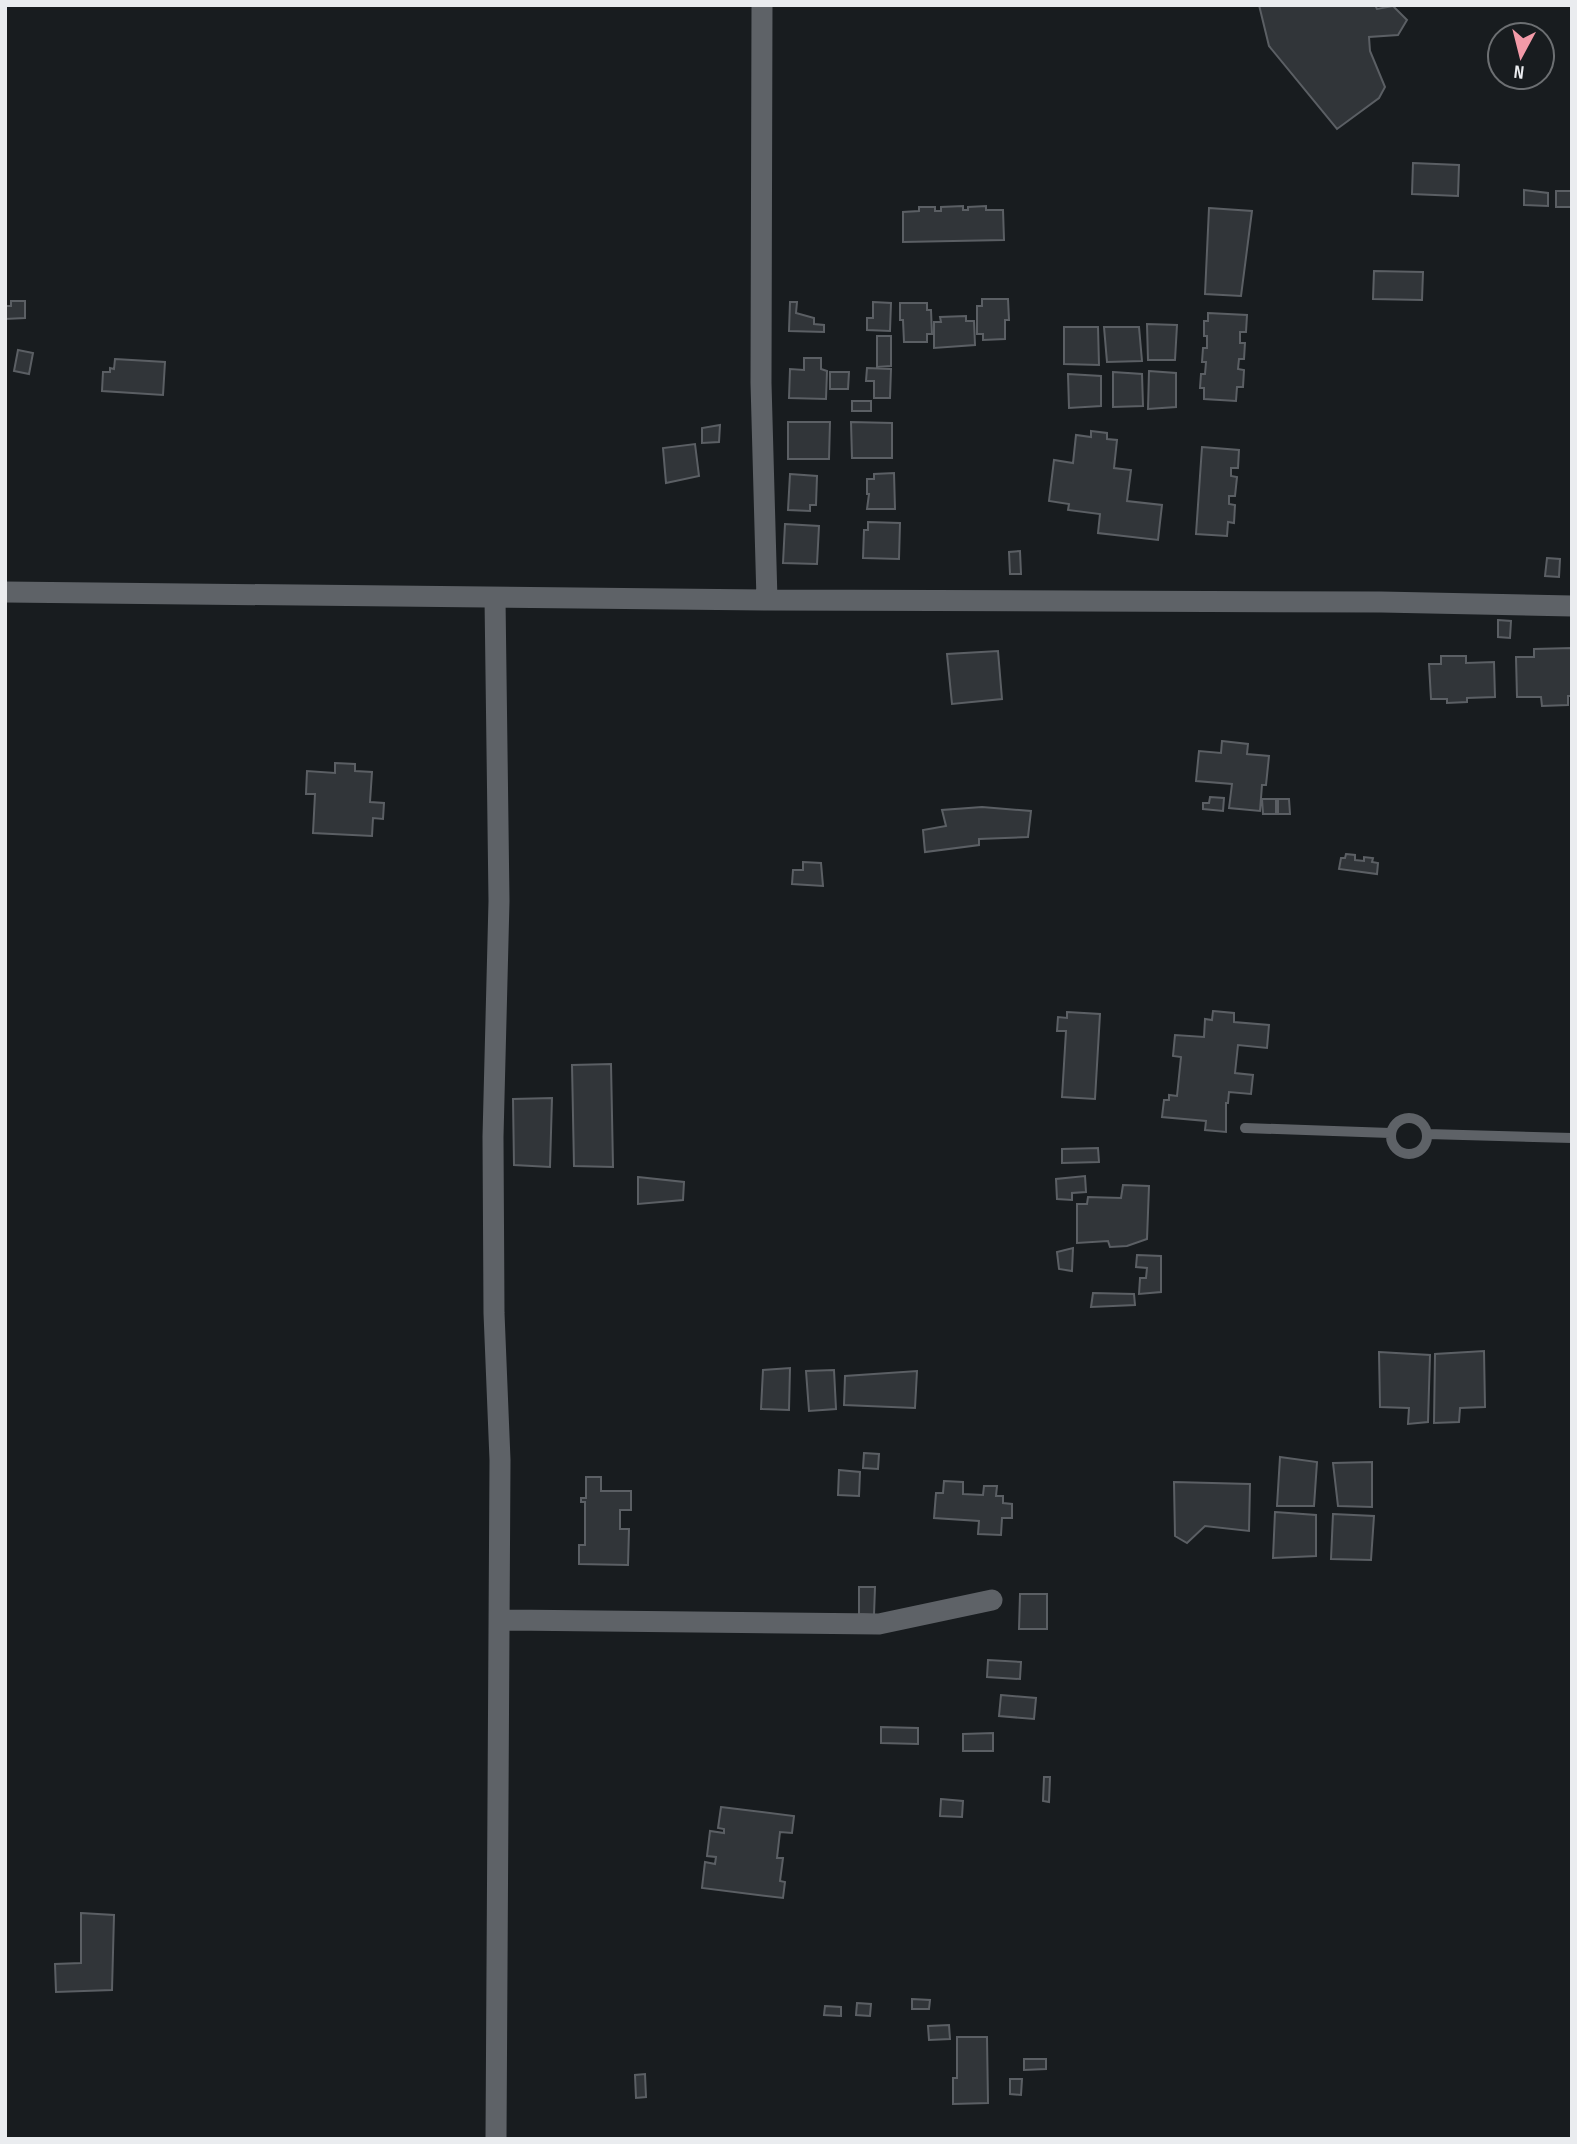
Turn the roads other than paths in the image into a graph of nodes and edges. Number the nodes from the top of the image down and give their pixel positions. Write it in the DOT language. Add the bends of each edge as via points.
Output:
graph roads {
  1 [pos="762,5"];
  2 [pos="5,592"];
  3 [pos="495,598"];
  4 [pos="767,600"];
  5 [pos="1572,606"];
  6 [pos="1245,1128"];
  7 [pos="1390,1133"];
  8 [pos="1427,1134"];
  9 [pos="1572,1138"];
  10 [pos="992,1600"];
  11 [pos="500,1620"];
  12 [pos="496,2139"];
  1 -- 4 [label="street" via="761,383"];
  2 -- 3 [label="street"];
  3 -- 4 [label="street"];
  3 -- 11 [label="street" via="499,901 493,1137"];
  4 -- 5 [label="street"];
  6 -- 7 [label="lane"];
  7 -- 8 [label="lane" via="1394,1124 1408,1117 1421,1122"];
  7 -- 8 [label="lane" via="1393,1146 1406,1154 1419,1151"];
  8 -- 9 [label="lane"];
  10 -- 11 [label="street" via="878,1624"];
  11 -- 12 [label="street"];
}
